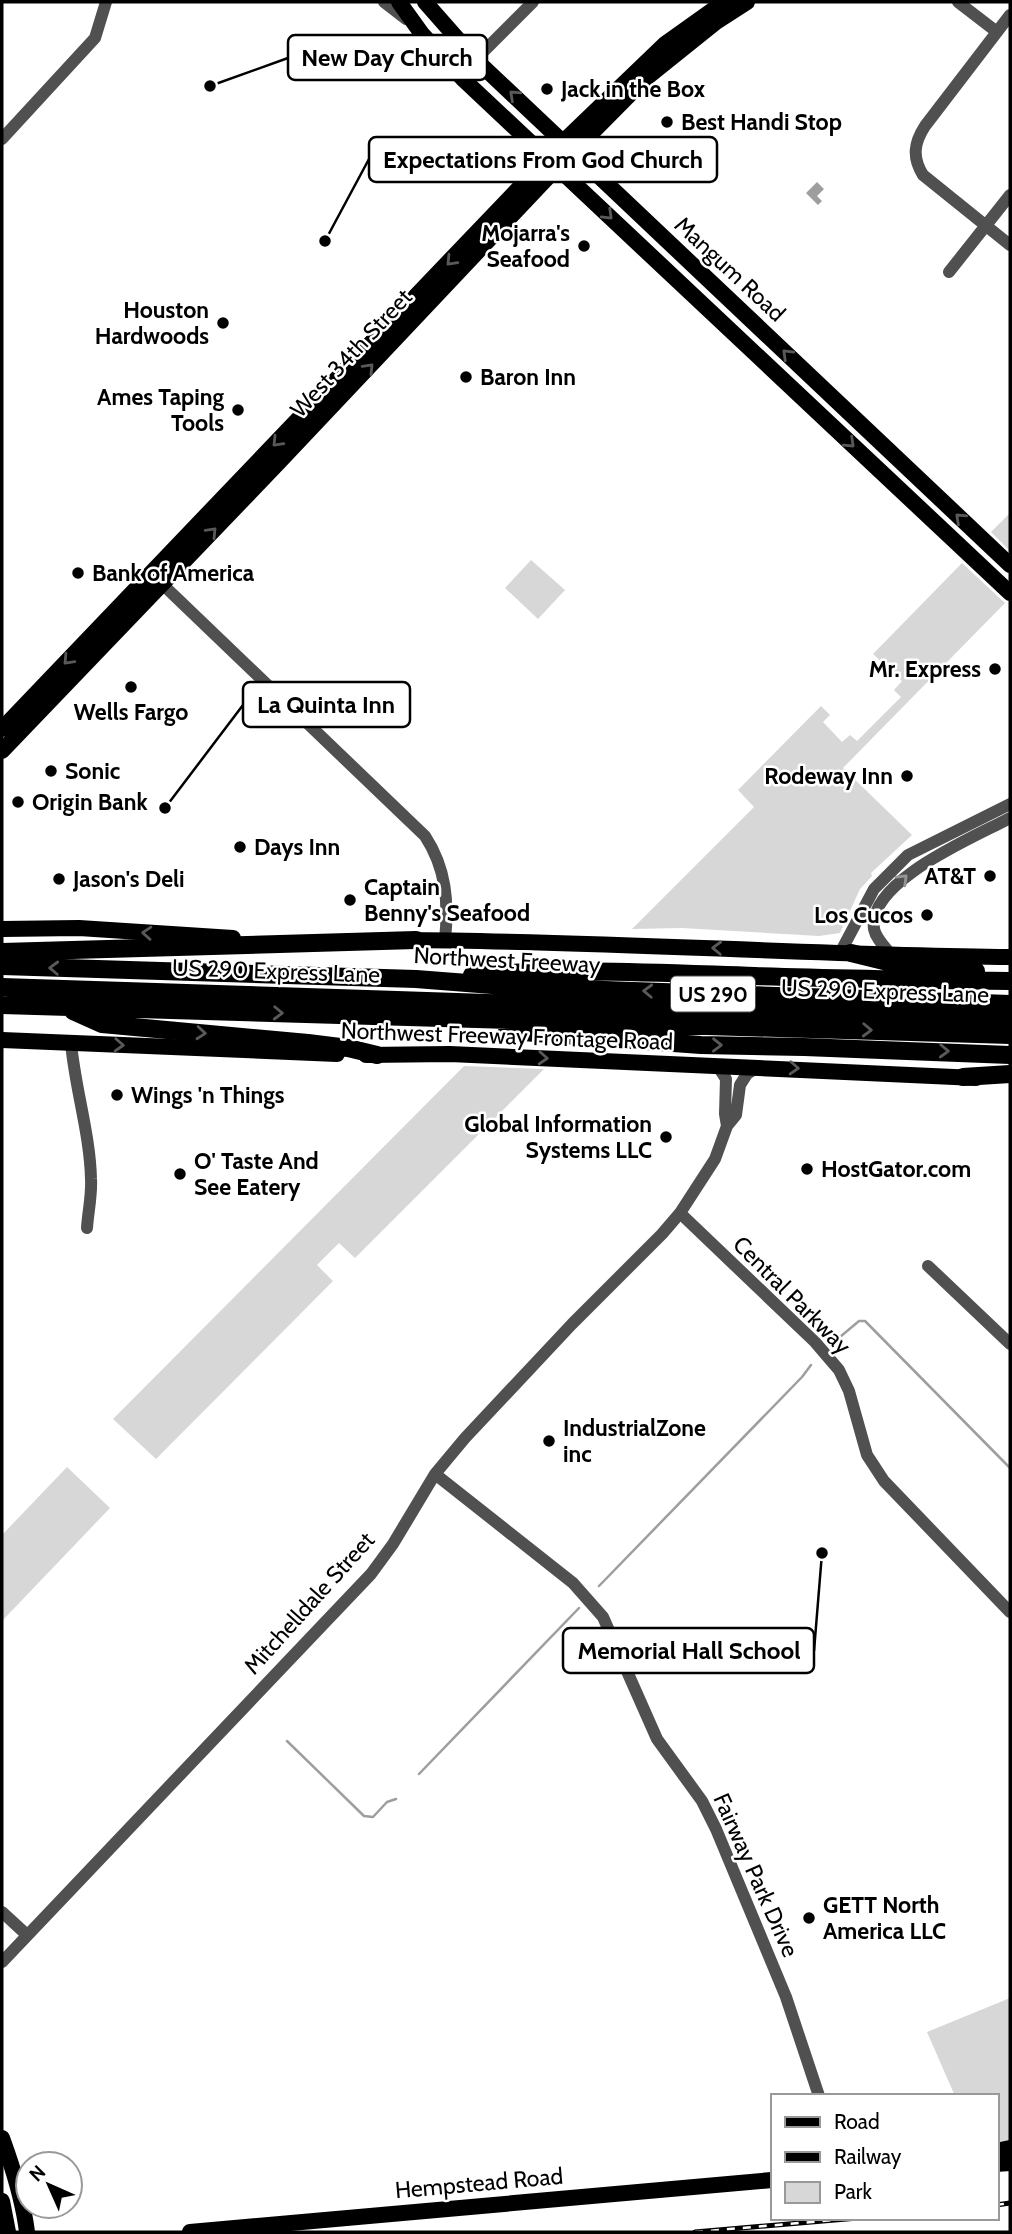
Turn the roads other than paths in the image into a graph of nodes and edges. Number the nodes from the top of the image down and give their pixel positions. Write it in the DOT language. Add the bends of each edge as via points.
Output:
graph roads {
  1 [pos="106,2"];
  2 [pos="384,2"];
  3 [pos="399,2"];
  4 [pos="425,2"];
  5 [pos="533,2"];
  6 [pos="724,2"];
  7 [pos="747,2"];
  8 [pos="958,2"];
  9 [pos="1010,15"];
  10 [pos="997,32"];
  11 [pos="422,34"];
  12 [pos="669,49"];
  13 [pos="477,61"];
  14 [pos="464,80"];
  15 [pos="2,139"];
  16 [pos="568,148"];
  17 [pos="554,162"];
  18 [pos="1010,195"];
  19 [pos="987,225"];
  20 [pos="1010,245"];
  21 [pos="674,247"];
  22 [pos="658,262"];
  23 [pos="949,272"];
  24 [pos="836,401"];
  25 [pos="822,417"];
  26 [pos="1010,565"];
  27 [pos="157,579"];
  28 [pos="1010,593"];
  29 [pos="107,629"];
  30 [pos="2,729"];
  31 [pos="2,751"];
  32 [pos="1010,804"];
  33 [pos="1010,818"];
  34 [pos="2,929"];
  35 [pos="416,940"];
  36 [pos="445,940"];
  37 [pos="2,952"];
  38 [pos="846,953"];
  39 [pos="892,956"];
  40 [pos="1010,957"];
  41 [pos="2,966"];
  42 [pos="1010,973"];
  43 [pos="416,979"];
  44 [pos="1010,981"];
  45 [pos="2,987"];
  46 [pos="1010,1004"];
  47 [pos="2,1005"];
  48 [pos="63,1007"];
  49 [pos="456,1017"];
  50 [pos="1010,1020"];
  51 [pos="1010,1035"];
  52 [pos="2,1040"];
  53 [pos="71,1042"];
  54 [pos="377,1055"];
  55 [pos="1010,1055"];
  56 [pos="716,1065"];
  57 [pos="760,1066"];
  58 [pos="1010,1074"];
  59 [pos="963,1077"];
  60 [pos="1010,1081"];
  61 [pos="727,1126"];
  62 [pos="680,1213"];
  63 [pos="87,1228"];
  64 [pos="928,1266"];
  65 [pos="1010,1344"];
  66 [pos="435,1474"];
  67 [pos="1010,1612"];
  68 [pos="2,1912"];
  69 [pos="27,1935"];
  70 [pos="2,1962"];
  71 [pos="818,2094"];
  72 [pos="2,2138"];
  73 [pos="771,2180"];
  74 [pos="2,2201"];
  75 [pos="8,2232"];
  76 [pos="27,2232"];
  77 [pos="190,2232"];
  1 -- 15 [label="street" via="95,38"];
  2 -- 11 [label="street, Mangum Road"];
  3 -- 11 [label="main road, Mangum Road"];
  4 -- 13 [label="main road, Mangum Road"];
  5 -- 13 [label="street"];
  6 -- 12 [label="main road, West 34th Street"];
  7 -- 12 [label="main road, West 34th Street"];
  8 -- 10 [label="street"];
  9 -- 10 [label="street"];
  10 -- 19 [label="street" via="925,126 916,146 916,161 923,175"];
  11 -- 14 [label="main road, Mangum Road"];
  12 -- 16 [label="main road, West 34th Street" via="645,79"];
  13 -- 14 [label="street"];
  16 -- 13 [label="main road, Mangum Road, one-way"];
  14 -- 17 [label="main road, Mangum Road"];
  16 -- 17 [label="main road, West 34th Street"];
  16 -- 21 [label="main road, Mangum Road"];
  17 -- 22 [label="main road, Mangum Road, one-way"];
  17 -- 27 [label="main road, West 34th Street"];
  18 -- 19 [label="street"];
  19 -- 20 [label="street"];
  19 -- 23 [label="street"];
  21 -- 22 [label="main road"];
  24 -- 21 [label="main road, Mangum Road, one-way"];
  22 -- 25 [label="main road, Mangum Road"];
  24 -- 25 [label="main road"];
  26 -- 24 [label="main road, Mangum Road, one-way"];
  25 -- 28 [label="main road, Mangum Road, one-way"];
  27 -- 29 [label="main road, West 34th Street"];
  27 -- 36 [label="street" via="425,836 446,888"];
  29 -- 30 [label="main road, West 34th Street, one-way"];
  29 -- 31 [label="main road, West 34th Street"];
  32 -- 38 [label="street" via="908,855 874,889"];
  39 -- 33 [label="street, one-way" via="874,932 874,917 886,897 911,871"];
  35 -- 34 [label="main road, one-way" via="264,940 79,928"];
  35 -- 36 [label="main road"];
  35 -- 37 [label="highway"];
  38 -- 36 [label="main road, one-way"];
  38 -- 39 [label="main road"];
  38 -- 42 [label="highway" via="896,964"];
  39 -- 40 [label="main road"];
  43 -- 41 [label="highway, Northwest Freeway / US 290, one-way"];
  43 -- 44 [label="highway" via="533,971"];
  46 -- 43 [label="highway, Northwest Freeway / US 290, one-way" via="518,987"];
  45 -- 50 [label="highway, US 290 Express Lane"];
  47 -- 48 [label="highway, US 290"];
  48 -- 49 [label="highway, US 290, one-way"];
  48 -- 54 [label="highway, one-way" via="102,1024 308,1043"];
  49 -- 51 [label="highway, US 290, one-way"];
  49 -- 55 [label="highway, one-way" via="478,1029 645,1042"];
  52 -- 53 [label="main road, Northwest Freeway Frontage Road"];
  53 -- 54 [label="main road, Northwest Freeway Frontage Road, one-way"];
  53 -- 63 [label="street" via="91,1179"];
  54 -- 56 [label="main road, Northwest Freeway Frontage Road, one-way"];
  56 -- 57 [label="main road, Northwest Freeway Frontage Road"];
  56 -- 61 [label="street, Mitchelldale Street" via="726,1079"];
  57 -- 59 [label="main road, Northwest Freeway Frontage Road, one-way"];
  57 -- 61 [label="street, Mitchelldale Street" via="740,1085 736,1115"];
  58 -- 59 [label="highway"];
  59 -- 60 [label="main road, Northwest Freeway Frontage Road"];
  61 -- 62 [label="street, Mitchelldale Street" via="715,1159"];
  62 -- 66 [label="street, Mitchelldale Street"];
  62 -- 67 [label="street, Central Parkway" via="829,1358 845,1382 874,1468"];
  64 -- 65 [label="street"];
  66 -- 69 [label="street, Mitchelldale Street" via="371,1574"];
  66 -- 71 [label="street, Fairway Park Drive" via="573,1583 603,1617 657,1739 702,1801 716,1829 786,1997"];
  68 -- 69 [label="street"];
  69 -- 70 [label="street, Mitchelldale Street"];
  72 -- 76 [label="main road"];
  73 -- 77 [label="main road, Hempstead Road"];
  74 -- 75 [label="main road"];
}
